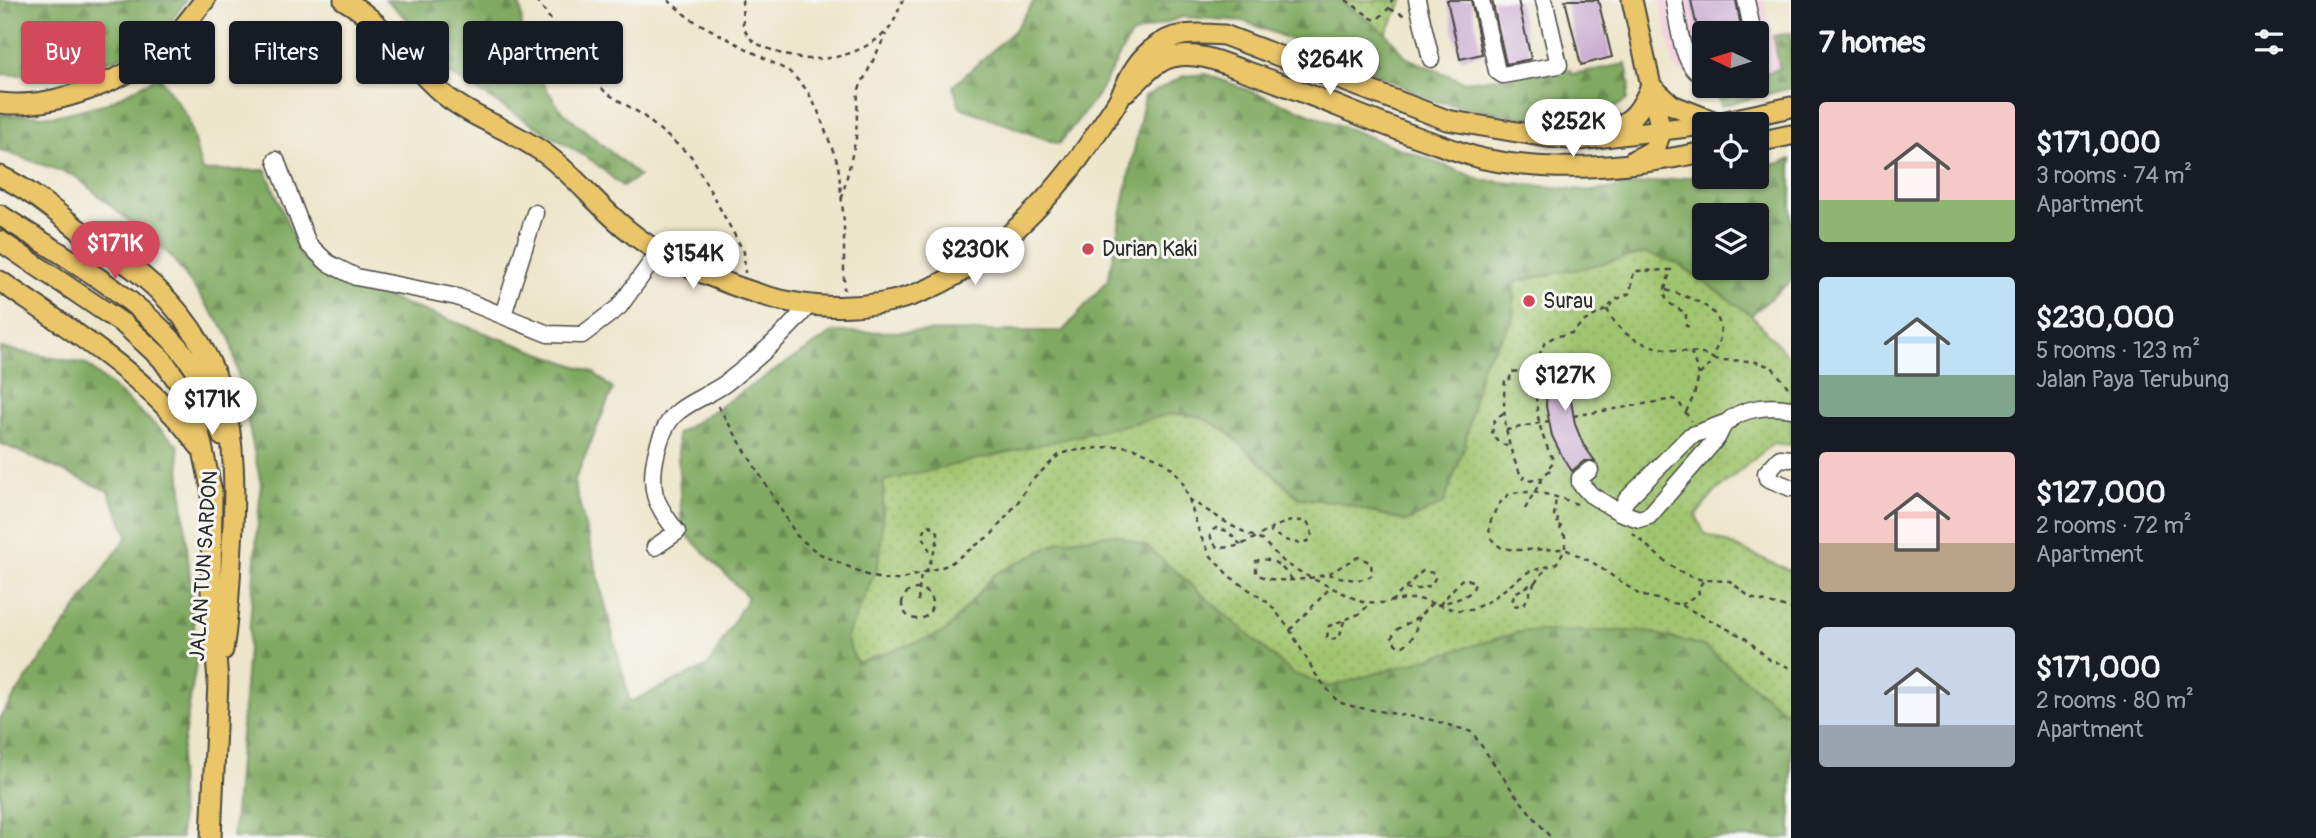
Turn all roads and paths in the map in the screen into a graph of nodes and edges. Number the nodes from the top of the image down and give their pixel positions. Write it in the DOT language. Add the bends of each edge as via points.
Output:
graph roads {
  1 [pos="205,0"];
  2 [pos="344,0"];
  3 [pos="536,0"];
  4 [pos="668,0"];
  5 [pos="742,0"];
  6 [pos="903,0"];
  7 [pos="1346,0"];
  8 [pos="1392,0"];
  9 [pos="1417,0"];
  10 [pos="1481,0"];
  11 [pos="1544,0"];
  12 [pos="1632,0"];
  13 [pos="1674,0"];
  14 [pos="1746,0"];
  15 [pos="1389,8"];
  16 [pos="1397,12"];
  17 [pos="1750,21"];
  18 [pos="888,31"];
  19 [pos="1431,60"];
  20 [pos="1692,68"];
  21 [pos="1651,86"];
  22 [pos="1121,96"];
  23 [pos="0,103"];
  24 [pos="1791,107"];
  25 [pos="1768,112"];
  26 [pos="1692,115"];
  27 [pos="1692,127"];
  28 [pos="1661,131"];
  29 [pos="1791,135"];
  30 [pos="1600,139"];
  31 [pos="1769,140"];
  32 [pos="1692,150"];
  33 [pos="1692,155"];
  34 [pos="276,160"];
  35 [pos="1620,166"];
  36 [pos="0,177"];
  37 [pos="841,201"];
  38 [pos="535,214"];
  39 [pos="0,215"];
  40 [pos="0,241"];
  41 [pos="658,253"];
  42 [pos="0,281"];
  43 [pos="1665,290"];
  44 [pos="746,291"];
  45 [pos="808,306"];
  46 [pos="845,308"];
  47 [pos="1607,309"];
  48 [pos="503,315"];
  49 [pos="1691,327"];
  50 [pos="1690,352"];
  51 [pos="1713,358"];
  52 [pos="1531,374"];
  53 [pos="1699,375"];
  54 [pos="1791,391"];
  55 [pos="710,393"];
  56 [pos="1791,409"];
  57 [pos="1686,412"];
  58 [pos="1503,413"];
  59 [pos="1573,416"];
  60 [pos="1549,421"];
  61 [pos="1691,422"];
  62 [pos="1539,423"];
  63 [pos="1725,423"];
  64 [pos="1506,430"];
  65 [pos="1509,447"];
  66 [pos="204,452"];
  67 [pos="1791,459"];
  68 [pos="1590,470"];
  69 [pos="234,477"];
  70 [pos="1542,479"];
  71 [pos="1791,488"];
  72 [pos="1534,492"];
  73 [pos="1556,496"];
  74 [pos="1189,499"];
  75 [pos="1583,506"];
  76 [pos="1525,509"];
  77 [pos="1619,512"];
  78 [pos="1269,530"];
  79 [pos="1631,532"];
  80 [pos="1258,538"];
  81 [pos="1241,545"];
  82 [pos="655,547"];
  83 [pos="1565,549"];
  84 [pos="932,556"];
  85 [pos="1546,568"];
  86 [pos="926,573"];
  87 [pos="921,574"];
  88 [pos="1326,574"];
  89 [pos="1309,577"];
  90 [pos="1292,579"];
  91 [pos="1704,580"];
  92 [pos="1535,582"];
  93 [pos="1330,588"];
  94 [pos="1405,589"];
  95 [pos="919,590"];
  96 [pos="918,601"];
  97 [pos="1391,601"];
  98 [pos="1371,603"];
  99 [pos="1432,603"];
  100 [pos="1439,604"];
  101 [pos="1681,605"];
  102 [pos="1791,609"];
  103 [pos="1419,618"];
  104 [pos="1344,621"];
  105 [pos="1290,630"];
  106 [pos="1791,668"];
  107 [pos="218,682"];
  108 [pos="211,838"];
  109 [pos="1550,838"];
  1 -- 23 [label="main road" via="146,62 69,96"];
  2 -- 41 [label="main road" via="386,32 444,95 541,150"];
  3 -- 44 [label="path" via="605,92 641,114 691,156 744,252"];
  4 -- 37 [label="path" via="689,18 790,72 807,90 838,164"];
  5 -- 18 [label="path" via="744,31 754,42 780,55 830,60 867,46"];
  6 -- 18 [label="path"];
  7 -- 15 [label="path" via="1373,19 1381,18"];
  8 -- 15 [label="path"];
  9 -- 19 [label="street"];
  10 -- 11 [label="street" via="1499,74 1559,65"];
  12 -- 21 [label="main road"];
  13 -- 20 [label="street"];
  14 -- 17 [label="street"];
  15 -- 16 [label="path"];
  18 -- 37 [label="path" via="858,91 856,138"];
  21 -- 26 [label="main road" via="1672,106"];
  21 -- 28 [label="main road"];
  21 -- 30 [label="main road" via="1634,118"];
  22 -- 30 [label="main road" via="1132,70 1153,48 1173,37 1224,35 1447,120 1547,137"];
  22 -- 35 [label="main road" via="1151,68 1170,57 1189,54 1275,81 1480,158 1568,169"];
  22 -- 46 [label="main road" via="1071,168 986,256 921,292"];
  24 -- 25 [label="main road"];
  27 -- 28 [label="main road"];
  28 -- 30 [label="main road"];
  28 -- 32 [label="main road" via="1676,145"];
  28 -- 35 [label="main road" via="1659,144 1650,152"];
  29 -- 31 [label="main road"];
  33 -- 35 [label="main road"];
  34 -- 48 [label="street" via="308,244 328,263 356,277 457,297"];
  36 -- 69 [label="main road, JALAN TUN SARDON" via="141,275 172,305 212,364 223,392 232,432"];
  37 -- 46 [label="path"];
  38 -- 48 [label="street"];
  39 -- 69 [label="main road" via="143,313 191,363 208,393"];
  40 -- 66 [label="main road" via="125,325 162,359 196,417"];
  41 -- 44 [label="main road"];
  41 -- 48 [label="street" via="618,307 582,335 548,334"];
  42 -- 66 [label="main road, JALAN TUN SARDON" via="154,393"];
  43 -- 47 [label="path" via="1671,270 1634,271 1630,293"];
  43 -- 49 [label="path" via="1668,304 1686,313 1686,326"];
  43 -- 51 [label="path" via="1714,312 1721,336"];
  44 -- 45 [label="main road"];
  45 -- 46 [label="main road"];
  45 -- 55 [label="street" via="786,332"];
  47 -- 50 [label="path" via="1613,324 1634,339 1648,346"];
  47 -- 52 [label="path" via="1583,321 1572,333 1545,342"];
  50 -- 51 [label="path"];
  50 -- 53 [label="path"];
  51 -- 53 [label="path"];
  51 -- 54 [label="path" via="1772,367"];
  52 -- 58 [label="path" via="1511,372 1510,379 1505,379"];
  52 -- 62 [label="path" via="1530,380 1536,381"];
  53 -- 57 [label="path"];
  55 -- 82 [label="street" via="678,411 661,436 655,494 677,532"];
  55 -- 87 [label="path" via="797,536 818,553 869,576 900,580"];
  56 -- 63 [label="street" via="1765,407"];
  57 -- 59 [label="path" via="1678,401 1668,399"];
  57 -- 61 [label="path"];
  58 -- 64 [label="path"];
  58 -- 65 [label="path" via="1494,421 1492,433"];
  60 -- 62 [label="path"];
  62 -- 64 [label="path"];
  62 -- 70 [label="path" via="1554,461"];
  63 -- 77 [label="street" via="1690,436"];
  63 -- 77 [label="street" via="1648,516 1635,518"];
  64 -- 65 [label="path"];
  65 -- 70 [label="path" via="1523,479"];
  66 -- 107 [label="main road, JALAN TUN SARDON" via="212,494 211,591"];
  67 -- 71 [label="street" via="1780,458 1766,473 1767,478"];
  68 -- 77 [label="street" via="1580,483"];
  69 -- 107 [label="main road, JALAN TUN SARDON" via="226,634"];
  70 -- 72 [label="path"];
  72 -- 73 [label="path"];
  72 -- 76 [label="path"];
  72 -- 83 [label="path" via="1503,498 1490,520 1491,538 1502,548"];
  73 -- 75 [label="path"];
  73 -- 83 [label="path" via="1553,517 1561,525"];
  74 -- 80 [label="path"];
  74 -- 86 [label="path" via="1174,470 1146,452 1118,446 1070,451 1059,455 1030,482 992,534 948,565"];
  74 -- 105 [label="path" via="1211,556 1229,576 1270,604"];
  78 -- 78 [label="path" via="1300,520 1312,527 1312,534 1310,540 1297,543"];
  78 -- 80 [label="path"];
  79 -- 91 [label="path" via="1678,571"];
  80 -- 81 [label="path"];
  80 -- 89 [label="path"];
  81 -- 81 [label="path" via="1217,547 1212,530 1222,529"];
  83 -- 85 [label="path" via="1556,564"];
  83 -- 101 [label="path" via="1640,595"];
  84 -- 84 [label="path" via="938,532 930,525 922,536"];
  84 -- 86 [label="path"];
  85 -- 92 [label="path"];
  85 -- 100 [label="path" via="1528,572 1471,610"];
  86 -- 87 [label="path"];
  87 -- 95 [label="path"];
  88 -- 88 [label="path" via="1359,557 1373,569 1367,579 1359,580"];
  88 -- 89 [label="path"];
  89 -- 90 [label="path"];
  89 -- 93 [label="path"];
  90 -- 90 [label="path" via="1262,578 1256,573 1256,561 1272,560"];
  91 -- 101 [label="path" via="1699,593"];
  91 -- 102 [label="path" via="1730,581 1751,598"];
  92 -- 92 [label="path" via="1514,593 1516,606 1528,600"];
  93 -- 98 [label="path"];
  93 -- 105 [label="path"];
  94 -- 94 [label="path" via="1423,571 1434,573 1428,586"];
  94 -- 97 [label="path"];
  95 -- 95 [label="path" via="903,599 905,614 914,619 927,615 931,607 930,598"];
  95 -- 96 [label="path"];
  97 -- 98 [label="path"];
  97 -- 99 [label="path" via="1406,598"];
  98 -- 104 [label="path"];
  99 -- 100 [label="path"];
  99 -- 103 [label="path"];
  100 -- 100 [label="path" via="1471,593 1475,583 1461,580"];
  101 -- 106 [label="path"];
  103 -- 103 [label="path" via="1396,630 1391,639 1394,643 1408,643"];
  104 -- 104 [label="path" via="1329,626 1327,637 1340,636"];
  105 -- 109 [label="path" via="1338,702 1472,732"];
  107 -- 108 [label="main road, JALAN TUN SARDON"];
}
